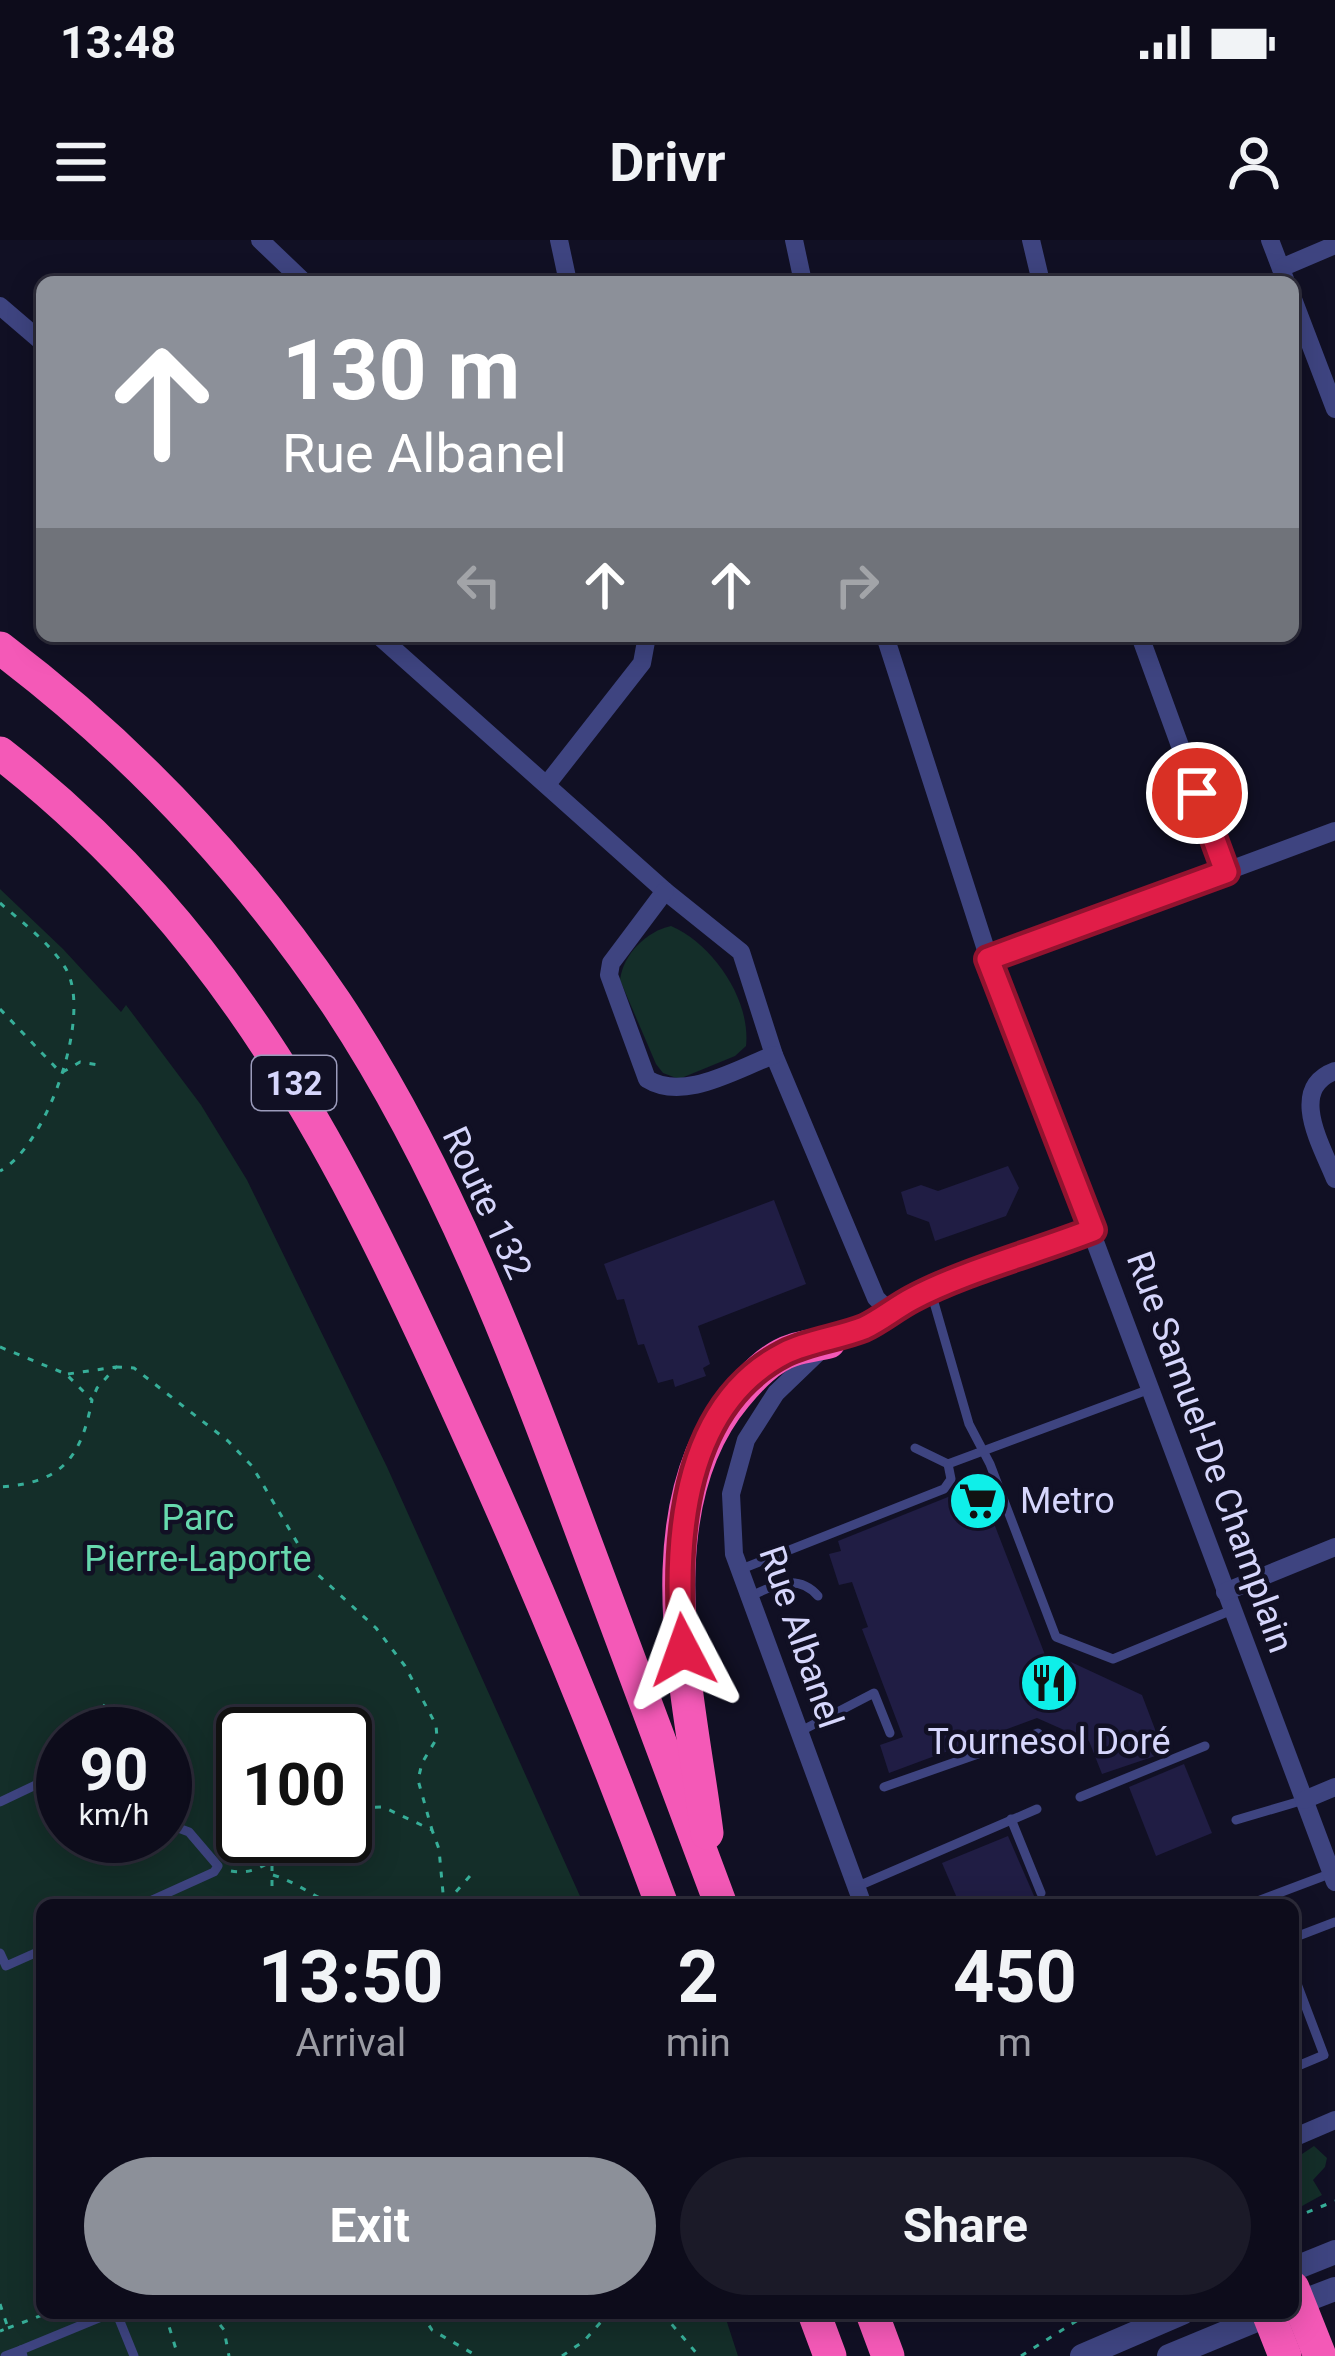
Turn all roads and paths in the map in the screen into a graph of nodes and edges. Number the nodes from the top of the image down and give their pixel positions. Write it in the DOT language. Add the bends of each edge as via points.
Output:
graph roads {
  1 [pos="260,240"];
  2 [pos="559,240"];
  3 [pos="794,240"];
  4 [pos="1031,240"];
  5 [pos="1270,240"];
  6 [pos="1335,245"];
  7 [pos="1284,275"];
  8 [pos="298,276"];
  9 [pos="567,276"];
  10 [pos="802,276"];
  11 [pos="1040,276"];
  12 [pos="0,306"];
  13 [pos="1299,315"];
  14 [pos="36,337"];
  15 [pos="1335,409"];
  16 [pos="386,642"];
  17 [pos="646,642"];
  18 [pos="887,642"];
  19 [pos="1142,642"];
  20 [pos="0,648"];
  21 [pos="0,754"];
  22 [pos="548,783"];
  23 [pos="1335,831"];
  24 [pos="1226,872"];
  25 [pos="665,891"];
  26 [pos="0,903"];
  27 [pos="988,959"];
  28 [pos="0,1010"];
  29 [pos="774,1055"];
  30 [pos="98,1066"];
  31 [pos="1335,1071"];
  32 [pos="61,1073"];
  33 [pos="0,1171"];
  34 [pos="1335,1179"];
  35 [pos="1093,1230"];
  36 [pos="931,1292"];
  37 [pos="891,1313"];
  38 [pos="829,1342"];
  39 [pos="0,1347"];
  40 [pos="116,1366"];
  41 [pos="66,1374"];
  42 [pos="1150,1389"];
  43 [pos="92,1400"];
  44 [pos="915,1448"];
  45 [pos="982,1448"];
  46 [pos="949,1464"];
  47 [pos="0,1487"];
  48 [pos="1335,1547"];
  49 [pos="739,1570"];
  50 [pos="818,1596"];
  51 [pos="749,1597"];
  52 [pos="1228,1601"];
  53 [pos="107,1702"];
  54 [pos="103,1707"];
  55 [pos="799,1732"];
  56 [pos="890,1733"];
  57 [pos="1039,1733"];
  58 [pos="1205,1746"];
  59 [pos="36,1785"];
  60 [pos="884,1787"];
  61 [pos="1335,1787"];
  62 [pos="1080,1797"];
  63 [pos="1304,1800"];
  64 [pos="0,1802"];
  65 [pos="372,1807"];
  66 [pos="1036,1809"];
  67 [pos="1010,1819"];
  68 [pos="1236,1820"];
  69 [pos="432,1830"];
  70 [pos="192,1837"];
  71 [pos="269,1863"];
  72 [pos="271,1863"];
  73 [pos="218,1866"];
  74 [pos="273,1875"];
  75 [pos="470,1876"];
  76 [pos="1333,1878"];
  77 [pos="272,1887"];
  78 [pos="1041,1893"];
  79 [pos="718,1896"];
  80 [pos="860,1896"];
  81 [pos="154,1899"];
  82 [pos="319,1899"];
  83 [pos="445,1899"];
  84 [pos="450,1899"];
  85 [pos="660,1899"];
  86 [pos="1266,1899"];
  87 [pos="1335,1922"];
  88 [pos="1299,1936"];
  89 [pos="0,1953"];
  90 [pos="36,1953"];
  91 [pos="1299,1986"];
  92 [pos="1330,2053"];
  93 [pos="1299,2066"];
  94 [pos="1335,2120"];
  95 [pos="1299,2135"];
  96 [pos="1335,2201"];
  97 [pos="1299,2216"];
  98 [pos="1335,2252"];
  99 [pos="1299,2267"];
  100 [pos="1335,2289"];
  101 [pos="1299,2301"];
  102 [pos="0,2304"];
  103 [pos="36,2317"];
  104 [pos="95,2319"];
  105 [pos="123,2319"];
  106 [pos="167,2319"];
  107 [pos="216,2319"];
  108 [pos="425,2319"];
  109 [pos="604,2319"];
  110 [pos="665,2319"];
  111 [pos="816,2319"];
  112 [pos="874,2319"];
  113 [pos="1080,2319"];
  114 [pos="1168,2319"];
  115 [pos="1252,2319"];
  116 [pos="1283,2319"];
  117 [pos="1292,2319"];
  118 [pos="8,2327"];
  119 [pos="0,2331"];
  120 [pos="22,2353"];
  121 [pos="5,2356"];
  122 [pos="134,2356"];
  123 [pos="178,2356"];
  124 [pos="228,2356"];
  125 [pos="477,2356"];
  126 [pos="562,2356"];
  127 [pos="699,2356"];
  128 [pos="830,2356"];
  129 [pos="888,2356"];
  130 [pos="1021,2356"];
  131 [pos="1082,2356"];
  132 [pos="1168,2356"];
  133 [pos="1285,2356"];
  134 [pos="1320,2356"];
  1 -- 8 [label="street"];
  2 -- 9 [label="street"];
  3 -- 10 [label="street"];
  4 -- 11 [label="street"];
  5 -- 7 [label="street"];
  6 -- 7 [label="street"];
  12 -- 14 [label="street"];
  13 -- 15 [label="street"];
  16 -- 22 [label="street"];
  17 -- 22 [label="street" via="642,663"];
  18 -- 27 [label="street, Rue Samuel-De Champlain"];
  19 -- 24 [label="street"];
  20 -- 79 [label="highway, Route 132 / 132" via="105,734 212,843 307,962 382,1079 449,1206 526,1386"];
  21 -- 85 [label="highway, 132" via="99,840 190,938 320,1128 514,1535"];
  22 -- 25 [label="street"];
  23 -- 24 [label="street"];
  24 -- 27 [label="street"];
  25 -- 29 [label="street" via="741,952"];
  25 -- 29 [label="street" via="609,976 647,1078 682,1089"];
  26 -- 32 [label="path" via="73,985 76,1015"];
  27 -- 35 [label="street, Rue Samuel-De Champlain"];
  28 -- 32 [label="path"];
  29 -- 37 [label="street" via="867,1279"];
  30 -- 32 [label="path" via="80,1062"];
  31 -- 34 [label="street" via="1311,1091 1309,1112"];
  32 -- 33 [label="path" via="27,1144"];
  35 -- 36 [label="street, Rue Albanel"];
  35 -- 42 [label="street, Rue Samuel-De Champlain"];
  36 -- 37 [label="street, Rue Albanel"];
  36 -- 45 [label="lane"];
  37 -- 38 [label="street, Rue Albanel"];
  38 -- 49 [label="street, Rue Albanel" via="776,1393 742,1450 730,1510"];
  38 -- 79 [label="highway" via="790,1350 748,1382 705,1443 686,1502 681,1628"];
  39 -- 41 [label="path"];
  40 -- 41 [label="path"];
  40 -- 43 [label="path"];
  40 -- 69 [label="path" via="134,1368 228,1441 252,1466 314,1571 405,1666 436,1726 418,1780"];
  41 -- 43 [label="path"];
  42 -- 45 [label="lane"];
  42 -- 52 [label="street, Rue Samuel-De Champlain"];
  43 -- 47 [label="path" via="62,1469 47,1480"];
  44 -- 46 [label="lane"];
  45 -- 46 [label="lane"];
  45 -- 52 [label="lane" via="1056,1637 1113,1659"];
  46 -- 49 [label="lane" via="944,1490"];
  48 -- 52 [label="street"];
  49 -- 51 [label="street, Rue Albanel"];
  50 -- 51 [label="lane" via="782,1581"];
  51 -- 55 [label="street, Rue Albanel"];
  52 -- 63 [label="street, Rue Samuel-De Champlain"];
  53 -- 54 [label="path"];
  55 -- 56 [label="lane" via="874,1693"];
  55 -- 80 [label="street, Rue Albanel"];
  57 -- 60 [label="lane"];
  58 -- 62 [label="lane"];
  59 -- 64 [label="lane"];
  61 -- 63 [label="street"];
  63 -- 68 [label="lane"];
  63 -- 76 [label="street, Rue Samuel-De Champlain"];
  65 -- 69 [label="path"];
  66 -- 67 [label="lane"];
  67 -- 78 [label="lane"];
  67 -- 80 [label="lane"];
  69 -- 83 [label="path"];
  70 -- 73 [label="lane"];
  71 -- 73 [label="path" via="236,1874"];
  72 -- 74 [label="path"];
  73 -- 81 [label="lane"];
  74 -- 77 [label="path"];
  74 -- 82 [label="path"];
  75 -- 84 [label="path"];
  76 -- 86 [label="lane"];
  87 -- 88 [label="lane"];
  89 -- 90 [label="lane" via="6,1966"];
  91 -- 92 [label="lane"];
  92 -- 93 [label="lane"];
  94 -- 95 [label="street"];
  96 -- 97 [label="path"];
  98 -- 99 [label="street"];
  100 -- 101 [label="street"];
  102 -- 118 [label="path"];
  103 -- 118 [label="path"];
  104 -- 120 [label="lane"];
  105 -- 122 [label="lane"];
  106 -- 123 [label="path"];
  107 -- 124 [label="path"];
  108 -- 125 [label="path"];
  109 -- 126 [label="path"];
  110 -- 127 [label="path"];
  111 -- 128 [label="highway"];
  112 -- 129 [label="highway"];
  113 -- 130 [label="path"];
  114 -- 131 [label="street"];
  115 -- 132 [label="street"];
  116 -- 133 [label="highway"];
  117 -- 134 [label="highway"];
  118 -- 119 [label="path"];
  120 -- 121 [label="lane"];
}
